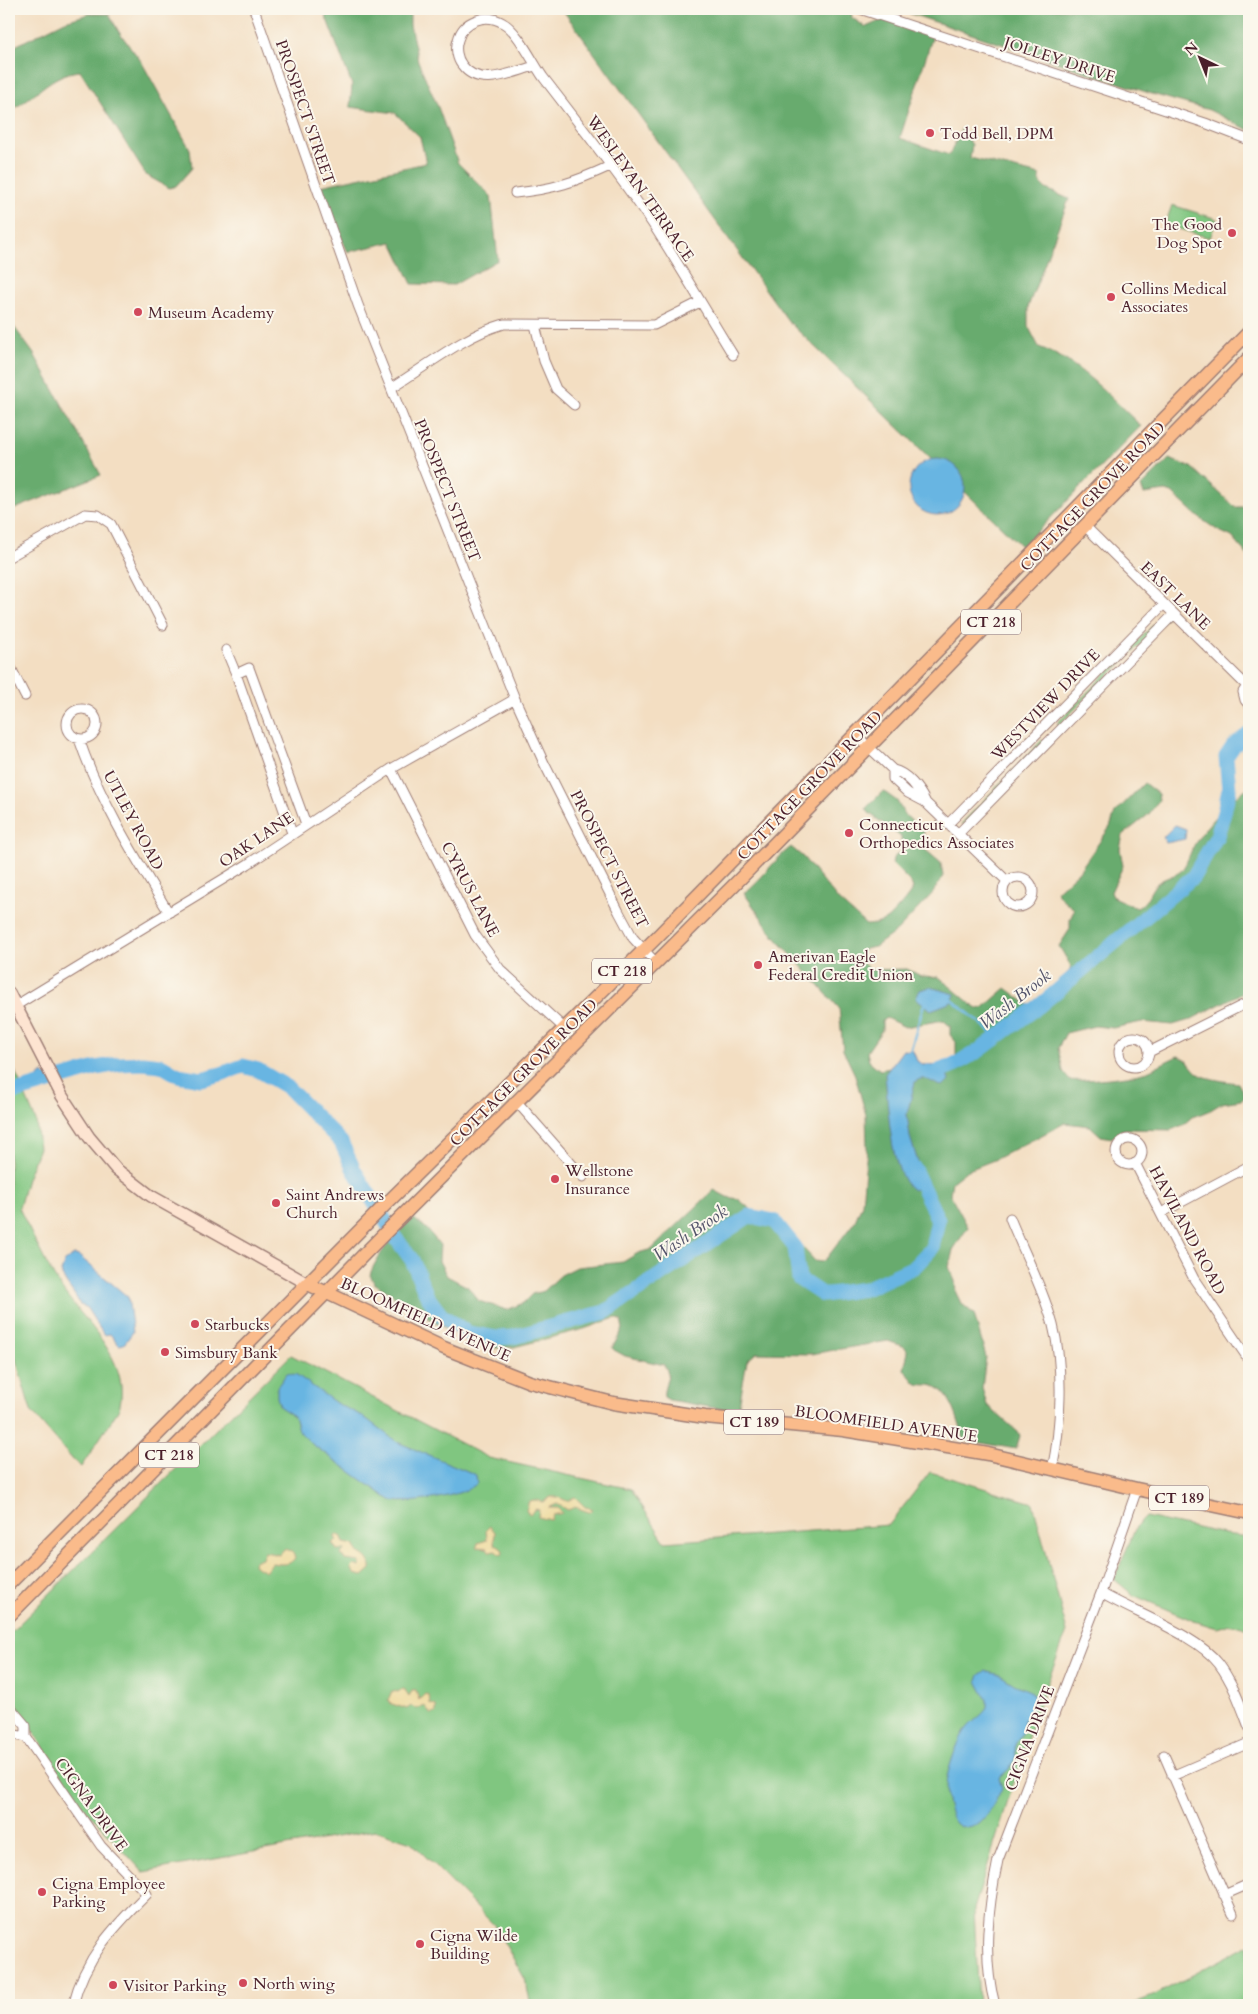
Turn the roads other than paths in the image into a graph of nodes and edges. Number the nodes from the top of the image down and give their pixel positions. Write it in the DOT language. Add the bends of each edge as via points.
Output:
graph roads {
  1 [pos="254,9"];
  2 [pos="860,9"];
  3 [pos="535,66"];
  4 [pos="1249,140"];
  5 [pos="610,166"];
  6 [pos="516,193"];
  7 [pos="700,302"];
  8 [pos="535,325"];
  9 [pos="1249,332"];
  10 [pos="733,355"];
  11 [pos="1249,358"];
  12 [pos="391,388"];
  13 [pos="574,405"];
  14 [pos="1156,427"];
  15 [pos="1169,440"];
  16 [pos="1085,526"];
  17 [pos="9,556"];
  18 [pos="1164,604"];
  19 [pos="1174,614"];
  20 [pos="163,625"];
  21 [pos="226,650"];
  22 [pos="9,664"];
  23 [pos="236,674"];
  24 [pos="1248,684"];
  25 [pos="25,696"];
  26 [pos="515,699"];
  27 [pos="1249,705"];
  28 [pos="855,734"];
  29 [pos="79,739"];
  30 [pos="868,747"];
  31 [pos="391,769"];
  32 [pos="306,824"];
  33 [pos="948,824"];
  34 [pos="292,834"];
  35 [pos="958,834"];
  36 [pos="1007,881"];
  37 [pos="168,913"];
  38 [pos="643,950"];
  39 [pos="656,963"];
  40 [pos="9,993"];
  41 [pos="1249,1002"];
  42 [pos="15,1006"];
  43 [pos="565,1029"];
  44 [pos="1149,1052"];
  45 [pos="516,1102"];
  46 [pos="1135,1163"];
  47 [pos="1249,1166"];
  48 [pos="583,1177"];
  49 [pos="1161,1213"];
  50 [pos="1010,1218"];
  51 [pos="308,1284"];
  52 [pos="327,1293"];
  53 [pos="1249,1360"];
  54 [pos="173,1420"];
  55 [pos="181,1443"];
  56 [pos="1052,1470"];
  57 [pos="1137,1489"];
  58 [pos="1249,1513"];
  59 [pos="9,1584"];
  60 [pos="1101,1593"];
  61 [pos="9,1616"];
  62 [pos="9,1706"];
  63 [pos="1249,1727"];
  64 [pos="9,1728"];
  65 [pos="26,1737"];
  66 [pos="1249,1743"];
  67 [pos="1164,1755"];
  68 [pos="1172,1776"];
  69 [pos="1249,1884"];
  70 [pos="1224,1895"];
  71 [pos="1233,1914"];
  72 [pos="73,2005"];
  73 [pos="994,2005"];
  1 -- 12 [label="street, PROSPECT STREET" via="345,271"];
  2 -- 4 [label="street, JOLLEY DRIVE"];
  3 -- 3 [label="street, WESLEYAN TERRACE" via="513,32 494,18 471,22 457,41 456,53 460,64 479,78 491,78"];
  3 -- 5 [label="street, WESLEYAN TERRACE"];
  5 -- 6 [label="street" via="574,182 546,190"];
  5 -- 7 [label="street, WESLEYAN TERRACE" via="651,223"];
  7 -- 8 [label="street" via="654,324"];
  7 -- 10 [label="street, WESLEYAN TERRACE"];
  8 -- 12 [label="street" via="504,324 486,329"];
  8 -- 13 [label="street" via="544,361 556,389"];
  9 -- 14 [label="main road, COTTAGE GROVE ROAD / CT 218"];
  11 -- 15 [label="main road, COTTAGE GROVE ROAD / CT 218"];
  12 -- 26 [label="street, PROSPECT STREET"];
  14 -- 15 [label="main road"];
  14 -- 28 [label="main road, COTTAGE GROVE ROAD / CT 218"];
  15 -- 16 [label="main road, COTTAGE GROVE ROAD / CT 218"];
  16 -- 18 [label="street, EAST LANE"];
  16 -- 30 [label="main road, COTTAGE GROVE ROAD / CT 218"];
  17 -- 20 [label="street" via="85,514 98,515 111,524"];
  18 -- 19 [label="street, EAST LANE"];
  18 -- 33 [label="street, WESTVIEW DRIVE"];
  19 -- 24 [label="street, EAST LANE"];
  19 -- 35 [label="street, WESTVIEW DRIVE"];
  21 -- 23 [label="street"];
  22 -- 25 [label="street"];
  23 -- 32 [label="street" via="249,668"];
  23 -- 34 [label="street"];
  24 -- 27 [label="street, EAST LANE" via="1243,696"];
  26 -- 31 [label="street, OAK LANE"];
  26 -- 38 [label="street, PROSPECT STREET" via="610,896"];
  28 -- 30 [label="street"];
  28 -- 38 [label="main road, COTTAGE GROVE ROAD / CT 218"];
  29 -- 37 [label="street, UTLEY ROAD" via="122,834"];
  30 -- 33 [label="street" via="892,770 893,779"];
  30 -- 39 [label="main road, COTTAGE GROVE ROAD / CT 218"];
  31 -- 32 [label="street, OAK LANE"];
  31 -- 43 [label="street, CYRUS LANE" via="475,935 500,969"];
  32 -- 34 [label="street, OAK LANE"];
  33 -- 35 [label="street"];
  34 -- 37 [label="street, OAK LANE"];
  35 -- 36 [label="street"];
  37 -- 42 [label="street, OAK LANE"];
  38 -- 39 [label="street, PROSPECT STREET"];
  38 -- 43 [label="main road, COTTAGE GROVE ROAD / CT 218"];
  39 -- 45 [label="main road, COTTAGE GROVE ROAD / CT 218"];
  40 -- 42 [label="main road, BLOOMFIELD AVENUE / CT 189"];
  41 -- 44 [label="street"];
  42 -- 51 [label="main road, BLOOMFIELD AVENUE / CT 189" via="62,1096 88,1137 116,1169 151,1196"];
  43 -- 51 [label="main road, COTTAGE GROVE ROAD / CT 218"];
  45 -- 48 [label="street"];
  45 -- 52 [label="main road, COTTAGE GROVE ROAD / CT 218"];
  46 -- 49 [label="street, HAVILAND ROAD"];
  47 -- 49 [label="street"];
  49 -- 53 [label="street, HAVILAND ROAD" via="1194,1279"];
  50 -- 56 [label="street" via="1048,1310 1056,1345 1059,1413"];
  51 -- 52 [label="main road, BLOOMFIELD AVENUE / CT 189"];
  51 -- 54 [label="main road, COTTAGE GROVE ROAD / CT 218"];
  52 -- 55 [label="main road, COTTAGE GROVE ROAD / CT 218"];
  52 -- 56 [label="main road, BLOOMFIELD AVENUE / CT 189" via="444,1348 530,1382 613,1403 705,1417 843,1430 988,1454"];
  54 -- 55 [label="main road"];
  54 -- 59 [label="main road, COTTAGE GROVE ROAD / CT 218"];
  55 -- 61 [label="main road, COTTAGE GROVE ROAD / CT 218"];
  56 -- 57 [label="main road, BLOOMFIELD AVENUE / CT 189"];
  57 -- 58 [label="main road, BLOOMFIELD AVENUE / CT 189"];
  57 -- 60 [label="street, CIGNA DRIVE"];
  60 -- 63 [label="street" via="1204,1649 1220,1666"];
  60 -- 73 [label="street, CIGNA DRIVE" via="998,1860 990,1900 987,1947"];
  62 -- 65 [label="street, CIGNA DRIVE" via="26,1726"];
  64 -- 65 [label="street, CIGNA DRIVE" via="15,1735"];
  65 -- 72 [label="street, CIGNA DRIVE" via="100,1846 147,1894 96,1951"];
  66 -- 68 [label="street"];
  67 -- 68 [label="street"];
  68 -- 70 [label="street"];
  69 -- 70 [label="street"];
  70 -- 71 [label="street"];
}
